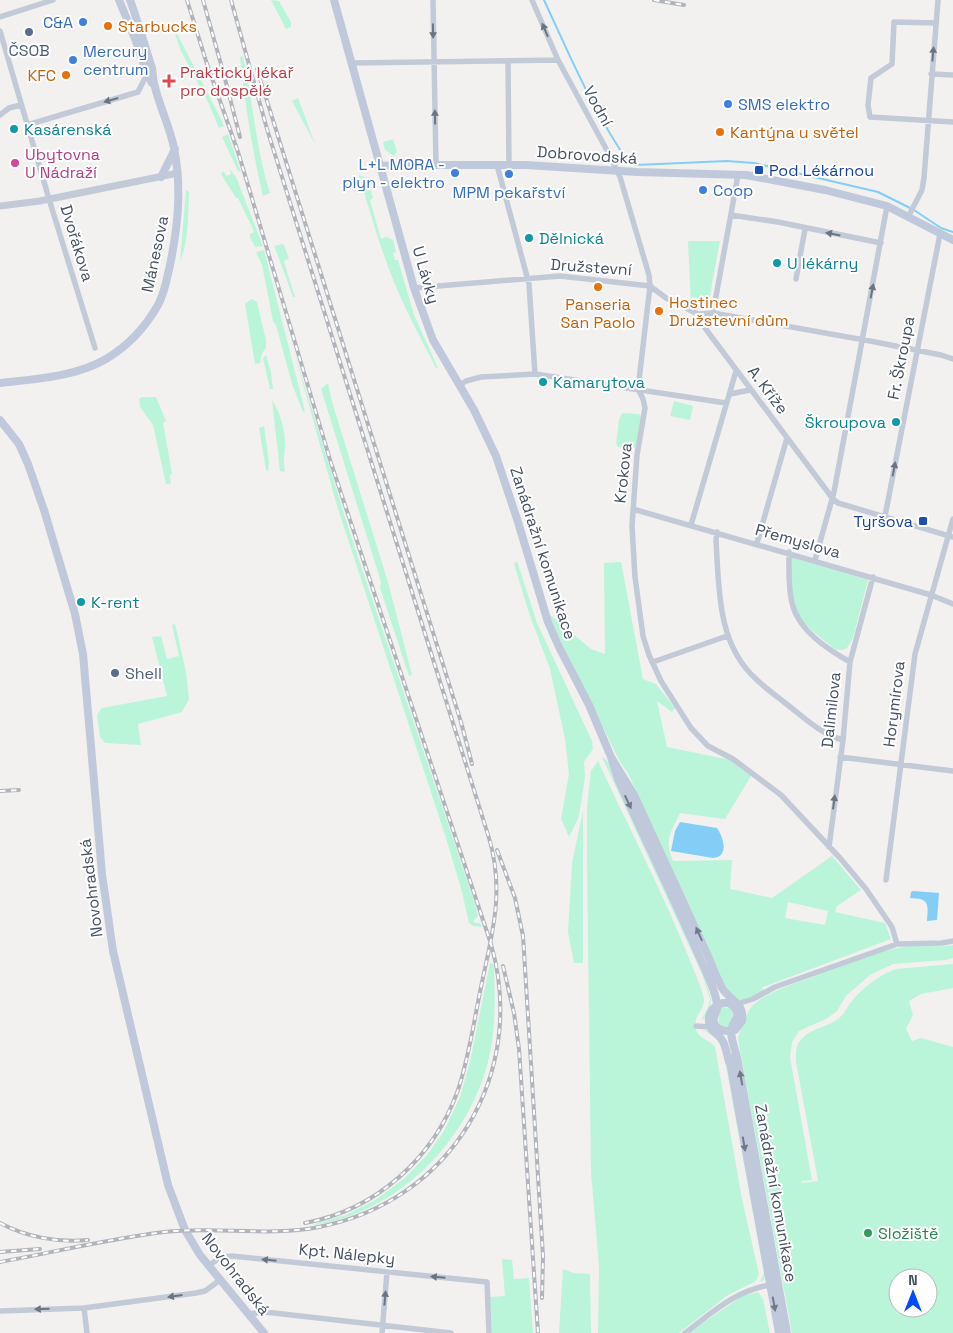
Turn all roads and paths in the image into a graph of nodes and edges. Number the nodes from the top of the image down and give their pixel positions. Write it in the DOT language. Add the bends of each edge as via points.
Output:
graph roads {
  1 [pos="53,0"];
  2 [pos="119,0"];
  3 [pos="130,0"];
  4 [pos="334,0"];
  5 [pos="433,0"];
  6 [pos="532,0"];
  7 [pos="938,0"];
  8 [pos="0,17"];
  9 [pos="936,23"];
  10 [pos="0,31"];
  11 [pos="558,60"];
  12 [pos="434,61"];
  13 [pos="508,61"];
  14 [pos="352,63"];
  15 [pos="147,74"];
  16 [pos="931,74"];
  17 [pos="953,75"];
  18 [pos="155,87"];
  19 [pos="21,106"];
  20 [pos="0,115"];
  21 [pos="928,120"];
  22 [pos="953,122"];
  23 [pos="27,125"];
  24 [pos="175,149"];
  25 [pos="509,165"];
  26 [pos="381,166"];
  27 [pos="436,166"];
  28 [pos="498,166"];
  29 [pos="617,171"];
  30 [pos="178,173"];
  31 [pos="738,175"];
  32 [pos="161,177"];
  33 [pos="49,199"];
  34 [pos="0,206"];
  35 [pos="887,206"];
  36 [pos="911,212"];
  37 [pos="731,215"];
  38 [pos="805,229"];
  39 [pos="940,234"];
  40 [pos="953,240"];
  41 [pos="881,243"];
  42 [pos="527,278"];
  43 [pos="796,279"];
  44 [pos="650,286"];
  45 [pos="414,288"];
  46 [pos="713,313"];
  47 [pos="698,314"];
  48 [pos="863,339"];
  49 [pos="95,348"];
  50 [pos="917,350"];
  51 [pos="953,359"];
  52 [pos="736,371"];
  53 [pos="535,374"];
  54 [pos="1,384"];
  55 [pos="460,386"];
  56 [pos="638,389"];
  57 [pos="750,390"];
  58 [pos="730,394"];
  59 [pos="726,403"];
  60 [pos="0,420"];
  61 [pos="788,438"];
  62 [pos="833,499"];
  63 [pos="634,509"];
  64 [pos="885,516"];
  65 [pos="953,519"];
  66 [pos="691,525"];
  67 [pos="717,532"];
  68 [pos="951,536"];
  69 [pos="757,544"];
  70 [pos="788,552"];
  71 [pos="815,560"];
  72 [pos="873,577"];
  73 [pos="931,595"];
  74 [pos="953,604"];
  75 [pos="728,636"];
  76 [pos="653,662"];
  77 [pos="850,662"];
  78 [pos="843,740"];
  79 [pos="840,756"];
  80 [pos="611,757"];
  81 [pos="900,765"];
  82 [pos="953,771"];
  83 [pos="829,848"];
  84 [pos="886,880"];
  85 [pos="953,941"];
  86 [pos="897,944"];
  87 [pos="753,999"];
  88 [pos="733,1004"];
  89 [pos="713,1008"];
  90 [pos="743,1014"];
  91 [pos="703,1026"];
  92 [pos="720,1029"];
  93 [pos="734,1029"];
  94 [pos="729,1062"];
  95 [pos="208,1266"];
  96 [pos="387,1272"];
  97 [pos="220,1280"];
  98 [pos="770,1285"];
  99 [pos="84,1308"];
  100 [pos="0,1311"];
  101 [pos="248,1314"];
  102 [pos="382,1325"];
  103 [pos="87,1333"];
  104 [pos="264,1333"];
  105 [pos="382,1333"];
  106 [pos="452,1333"];
  107 [pos="489,1333"];
  108 [pos="685,1333"];
  109 [pos="779,1333"];
  110 [pos="788,1333"];
  1 -- 8 [label="street"];
  2 -- 15 [label="main road"];
  3 -- 18 [label="main road"];
  4 -- 14 [label="main road"];
  5 -- 12 [label="street, one-way"];
  11 -- 6 [label="street, Vodní, one-way"];
  7 -- 9 [label="street"];
  16 -- 9 [label="street, one-way"];
  9 -- 21 [label="street" via="894,22 892,64 871,78 868,105 870,117"];
  10 -- 19 [label="street, Dvořákova"];
  11 -- 13 [label="street"];
  11 -- 29 [label="street, Vodní"];
  12 -- 13 [label="street"];
  12 -- 14 [label="street"];
  27 -- 12 [label="street, one-way"];
  13 -- 25 [label="street"];
  14 -- 26 [label="main road"];
  15 -- 18 [label="main road"];
  15 -- 23 [label="street, one-way" via="138,92"];
  16 -- 17 [label="street"];
  16 -- 21 [label="street"];
  18 -- 24 [label="main road, Mánesova"];
  19 -- 20 [label="street" via="9,108"];
  19 -- 23 [label="street, Dvořákova"];
  21 -- 22 [label="street"];
  21 -- 36 [label="street" via="922,190"];
  23 -- 33 [label="street, Dvořákova"];
  24 -- 30 [label="main road, Mánesova"];
  24 -- 32 [label="main road"];
  25 -- 28 [label="main road, Dobrovodská"];
  25 -- 29 [label="main road, Dobrovodská"];
  26 -- 27 [label="main road, Dobrovodská"];
  26 -- 45 [label="main road, U Lávky"];
  27 -- 28 [label="main road, Dobrovodská"];
  28 -- 42 [label="street"];
  29 -- 31 [label="main road, Dobrovodská"];
  29 -- 44 [label="street, Vodní"];
  30 -- 32 [label="street"];
  30 -- 54 [label="main road, Mánesova" via="176,238 164,290 141,329 124,348 83,369"];
  31 -- 35 [label="main road, Dobrovodská" via="793,183"];
  31 -- 37 [label="street"];
  32 -- 33 [label="street"];
  33 -- 34 [label="street"];
  33 -- 49 [label="street, Dvořákova"];
  35 -- 36 [label="main road, Dobrovodská"];
  35 -- 41 [label="street"];
  36 -- 39 [label="main road, Dobrovodská"];
  37 -- 38 [label="street"];
  37 -- 46 [label="street"];
  41 -- 38 [label="street, one-way"];
  38 -- 43 [label="street"];
  39 -- 40 [label="main road, Dobrovodská"];
  39 -- 50 [label="street, Fr. Škroupa"];
  48 -- 41 [label="street, one-way"];
  42 -- 44 [label="street, Družstevní" via="560,276"];
  42 -- 45 [label="street, Družstevní"];
  42 -- 53 [label="street"];
  44 -- 47 [label="street, Družstevní"];
  44 -- 56 [label="street, Krokova"];
  45 -- 55 [label="main road, U Lávky" via="433,340"];
  46 -- 47 [label="street"];
  46 -- 48 [label="street"];
  47 -- 52 [label="street, A. Kříže"];
  48 -- 50 [label="street"];
  48 -- 62 [label="street"];
  50 -- 51 [label="street"];
  64 -- 50 [label="street, Fr. Škroupa, one-way"];
  52 -- 57 [label="street, A. Kříže"];
  52 -- 58 [label="street"];
  53 -- 55 [label="street" via="481,377"];
  53 -- 56 [label="street"];
  55 -- 80 [label="main road, Zanádražní komunikace" via="496,456 558,647 589,705"];
  56 -- 59 [label="street"];
  56 -- 63 [label="street, Krokova" via="646,408 637,455"];
  57 -- 58 [label="street"];
  57 -- 61 [label="street, A. Kříže"];
  58 -- 59 [label="street"];
  59 -- 66 [label="street"];
  60 -- 95 [label="main road, Novohradská" via="19,444 28,464 75,614 83,654 102,868 113,951 168,1185 185,1230"];
  61 -- 62 [label="street, A. Kříže"];
  61 -- 69 [label="street"];
  62 -- 64 [label="street"];
  62 -- 71 [label="street"];
  63 -- 66 [label="street, Přemyslova"];
  63 -- 76 [label="street, Krokova" via="635,577 643,636"];
  64 -- 68 [label="street"];
  65 -- 68 [label="street"];
  66 -- 67 [label="street, Přemyslova"];
  67 -- 69 [label="street, Přemyslova"];
  67 -- 75 [label="street" via="720,607"];
  68 -- 73 [label="street, Horymírova"];
  69 -- 70 [label="street, Přemyslova"];
  70 -- 71 [label="street, Přemyslova"];
  70 -- 77 [label="street" via="791,599 798,618 820,642"];
  71 -- 72 [label="street, Přemyslova"];
  72 -- 73 [label="street, Přemyslova"];
  72 -- 77 [label="street, Dalimilova"];
  73 -- 74 [label="street, Přemyslova"];
  73 -- 81 [label="street, Horymírova" via="915,654"];
  75 -- 76 [label="street"];
  75 -- 78 [label="street" via="755,679 827,735"];
  76 -- 83 [label="street, Krokova" via="691,728 708,746 733,759 781,795"];
  77 -- 78 [label="street, Dalimilova"];
  78 -- 79 [label="street, Dalimilova"];
  79 -- 81 [label="street"];
  83 -- 79 [label="street, Dalimilova, one-way"];
  88 -- 80 [label="main road, Zanádražní komunikace, one-way" via="722,998 709,958 634,795"];
  80 -- 89 [label="main road, Zanádražní komunikace, one-way" via="708,977"];
  81 -- 82 [label="street"];
  81 -- 84 [label="street, Horymírova"];
  83 -- 86 [label="street" via="866,889 892,926"];
  85 -- 86 [label="street"];
  86 -- 87 [label="street" via="775,987"];
  87 -- 88 [label="street"];
  87 -- 90 [label="street"];
  88 -- 89 [label="main road"];
  88 -- 90 [label="main road, Zanádražní komunikace"];
  88 -- 93 [label="main road" via="738,1015 732,1026"];
  89 -- 91 [label="main road"];
  89 -- 92 [label="main road, Zanádražní komunikace" via="717,1009 714,1018"];
  90 -- 93 [label="main road" via="742,1021"];
  91 -- 92 [label="street"];
  91 -- 94 [label="main road, Zanádražní komunikace" via="721,1039"];
  92 -- 93 [label="main road"];
  92 -- 94 [label="main road, Zanádražní komunikace" via="726,1039"];
  110 -- 93 [label="main road, Zanádražní komunikace, one-way"];
  94 -- 98 [label="main road, Zanádražní komunikace, one-way"];
  96 -- 95 [label="street, Kpt. Nálepky, one-way" via="232,1256 221,1257"];
  95 -- 97 [label="main road, Novohradská"];
  102 -- 96 [label="street, one-way"];
  107 -- 96 [label="street, Kpt. Nálepky, one-way" via="486,1282"];
  97 -- 99 [label="street, one-way" via="205,1291 196,1293"];
  97 -- 101 [label="main road, Novohradská"];
  98 -- 108 [label="street" via="730,1299"];
  98 -- 109 [label="main road, Zanádražní komunikace, one-way"];
  99 -- 100 [label="street, one-way"];
  99 -- 103 [label="street"];
  101 -- 102 [label="street" via="265,1312"];
  101 -- 104 [label="main road, Novohradská"];
  102 -- 105 [label="street"];
  102 -- 106 [label="street"];
}
